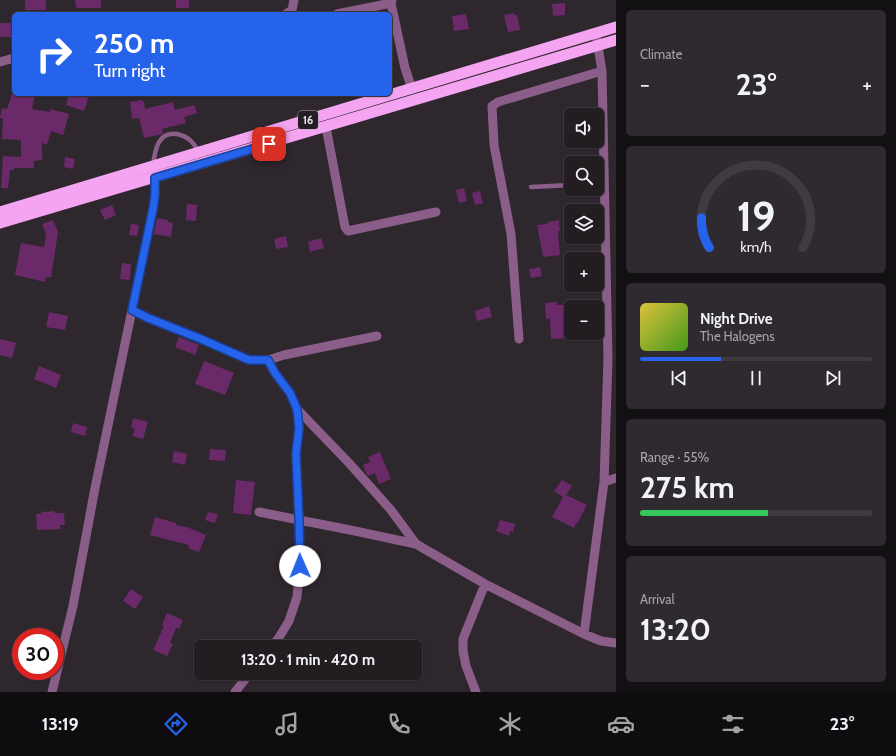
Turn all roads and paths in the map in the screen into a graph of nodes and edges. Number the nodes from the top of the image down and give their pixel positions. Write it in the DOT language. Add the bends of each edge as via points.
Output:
graph roads {
  1 [pos="294,0"];
  2 [pos="392,1"];
  3 [pos="289,12"];
  4 [pos="345,12"];
  5 [pos="616,27"];
  6 [pos="596,33"];
  7 [pos="616,40"];
  8 [pos="599,46"];
  9 [pos="12,59"];
  10 [pos="0,62"];
  11 [pos="602,71"];
  12 [pos="412,89"];
  13 [pos="392,95"];
  14 [pos="388,96"];
  15 [pos="326,127"];
  16 [pos="200,152"];
  17 [pos="600,156"];
  18 [pos="153,166"];
  19 [pos="155,178"];
  20 [pos="564,185"];
  21 [pos="531,187"];
  22 [pos="601,196"];
  23 [pos="0,212"];
  24 [pos="436,212"];
  25 [pos="0,224"];
  26 [pos="132,310"];
  27 [pos="377,336"];
  28 [pos="519,339"];
  29 [pos="268,360"];
  30 [pos="297,409"];
  31 [pos="616,478"];
  32 [pos="604,482"];
  33 [pos="259,512"];
  34 [pos="299,520"];
  35 [pos="416,544"];
  36 [pos="485,584"];
  37 [pos="584,634"];
  38 [pos="277,640"];
  39 [pos="616,643"];
  40 [pos="244,680"];
  41 [pos="52,692"];
  42 [pos="235,692"];
  43 [pos="476,692"];
  1 -- 3 [label="street"];
  2 -- 4 [label="street"];
  2 -- 12 [label="street" via="405,68"];
  5 -- 6 [label="highway, 16"];
  6 -- 8 [label="street"];
  6 -- 12 [label="highway, 16"];
  7 -- 8 [label="highway, 16"];
  8 -- 11 [label="street"];
  8 -- 15 [label="highway, 16"];
  9 -- 10 [label="street"];
  11 -- 17 [label="street"];
  11 -- 28 [label="street" via="492,106 494,145 511,234"];
  12 -- 13 [label="highway, 16"];
  14 -- 16 [label="highway, 16"];
  15 -- 19 [label="highway, 16"];
  15 -- 24 [label="street" via="348,232"];
  16 -- 18 [label="highway, 16"];
  16 -- 18 [label="lane" via="182,135 167,134 162,137 156,148"];
  18 -- 19 [label="street"];
  18 -- 23 [label="highway, 16"];
  19 -- 25 [label="highway, 16"];
  19 -- 26 [label="street" via="153,209"];
  20 -- 21 [label="lane"];
  22 -- 32 [label="street" via="608,359"];
  26 -- 29 [label="street" via="249,360"];
  26 -- 41 [label="street" via="73,606"];
  27 -- 29 [label="street"];
  29 -- 30 [label="street" via="290,393"];
  30 -- 34 [label="street"];
  30 -- 35 [label="street" via="391,510"];
  31 -- 32 [label="street"];
  32 -- 37 [label="street"];
  33 -- 34 [label="street"];
  34 -- 35 [label="street"];
  34 -- 38 [label="street" via="300,566 297,597 289,620"];
  35 -- 36 [label="street"];
  36 -- 37 [label="street"];
  36 -- 43 [label="street" via="463,639 466,666"];
  37 -- 39 [label="street" via="601,641"];
  40 -- 42 [label="street"];
}
